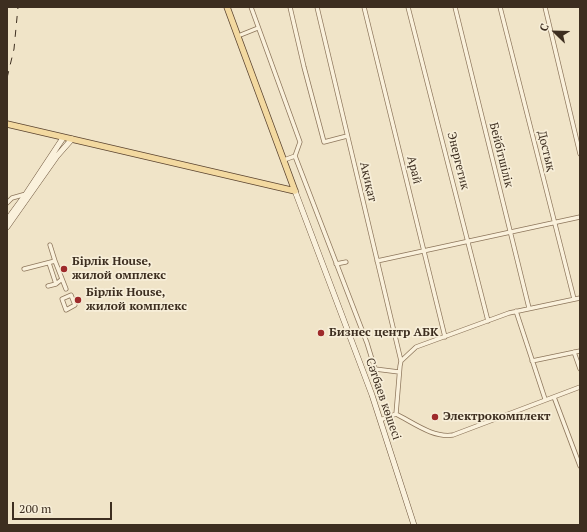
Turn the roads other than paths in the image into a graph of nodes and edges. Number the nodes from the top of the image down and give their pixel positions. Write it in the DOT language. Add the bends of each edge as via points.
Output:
graph roads {
  1 [pos="227,7"];
  2 [pos="251,7"];
  3 [pos="290,7"];
  4 [pos="317,7"];
  5 [pos="364,7"];
  6 [pos="408,7"];
  7 [pos="454,7"];
  8 [pos="500,7"];
  9 [pos="545,7"];
  10 [pos="258,28"];
  11 [pos="238,36"];
  12 [pos="7,124"];
  13 [pos="347,136"];
  14 [pos="63,138"];
  15 [pos="72,140"];
  16 [pos="580,154"];
  17 [pos="295,156"];
  18 [pos="284,160"];
  19 [pos="295,191"];
  20 [pos="29,194"];
  21 [pos="7,203"];
  22 [pos="580,217"];
  23 [pos="7,220"];
  24 [pos="553,222"];
  25 [pos="7,226"];
  26 [pos="510,232"];
  27 [pos="468,241"];
  28 [pos="50,245"];
  29 [pos="423,252"];
  30 [pos="55,261"];
  31 [pos="346,262"];
  32 [pos="377,262"];
  33 [pos="49,263"];
  34 [pos="336,264"];
  35 [pos="24,270"];
  36 [pos="62,279"];
  37 [pos="56,284"];
  38 [pos="48,286"];
  39 [pos="66,289"];
  40 [pos="580,298"];
  41 [pos="574,299"];
  42 [pos="529,308"];
  43 [pos="516,311"];
  44 [pos="488,321"];
  45 [pos="445,337"];
  46 [pos="580,351"];
  47 [pos="574,352"];
  48 [pos="532,361"];
  49 [pos="401,362"];
  50 [pos="580,369"];
  51 [pos="399,372"];
  52 [pos="580,387"];
  53 [pos="554,397"];
  54 [pos="545,399"];
  55 [pos="396,414"];
  56 [pos="380,420"];
  57 [pos="580,466"];
  58 [pos="414,525"];
  1 -- 11 [label="main road"];
  2 -- 10 [label="street"];
  3 -- 13 [label="street" via="324,142"];
  4 -- 13 [label="street, Ақиқат"];
  5 -- 29 [label="street, Арай"];
  6 -- 27 [label="street, Энергетик"];
  7 -- 26 [label="street, Бейбітшілік"];
  8 -- 24 [label="street, Достық"];
  9 -- 16 [label="street"];
  10 -- 11 [label="street"];
  10 -- 17 [label="street" via="300,142"];
  11 -- 18 [label="main road"];
  12 -- 14 [label="main road"];
  13 -- 32 [label="street, Ақиқат"];
  14 -- 15 [label="main road"];
  14 -- 20 [label="main road"];
  15 -- 19 [label="main road"];
  15 -- 20 [label="main road"];
  17 -- 18 [label="street"];
  17 -- 34 [label="street"];
  18 -- 19 [label="main road"];
  19 -- 56 [label="main road, Сәтбаев көшесі"];
  20 -- 21 [label="street" via="15,196"];
  20 -- 23 [label="main road"];
  20 -- 25 [label="main road"];
  22 -- 24 [label="street"];
  24 -- 26 [label="street"];
  24 -- 41 [label="street, Достық"];
  26 -- 27 [label="street"];
  26 -- 42 [label="street, Бейбітшілік"];
  27 -- 29 [label="street"];
  27 -- 44 [label="street, Энергетик"];
  28 -- 30 [label="street"];
  29 -- 32 [label="street"];
  29 -- 45 [label="street, Арай"];
  30 -- 33 [label="street"];
  30 -- 36 [label="street"];
  31 -- 34 [label="street"];
  32 -- 49 [label="street, Ақиқат"];
  33 -- 35 [label="street"];
  33 -- 37 [label="street"];
  34 -- 51 [label="street" via="375,369"];
  36 -- 37 [label="street"];
  36 -- 39 [label="street"];
  37 -- 38 [label="street"];
  40 -- 41 [label="street"];
  41 -- 42 [label="street"];
  42 -- 43 [label="street"];
  43 -- 44 [label="street"];
  43 -- 48 [label="street"];
  44 -- 45 [label="street"];
  45 -- 49 [label="street" via="416,347"];
  46 -- 47 [label="street"];
  47 -- 48 [label="street"];
  47 -- 50 [label="street"];
  48 -- 54 [label="street"];
  49 -- 51 [label="street"];
  51 -- 55 [label="street"];
  52 -- 53 [label="street"];
  53 -- 54 [label="street"];
  53 -- 57 [label="street"];
  54 -- 55 [label="street" via="443,437"];
  55 -- 56 [label="street"];
  56 -- 58 [label="main road, Сәтбаев көшесі"];
}
